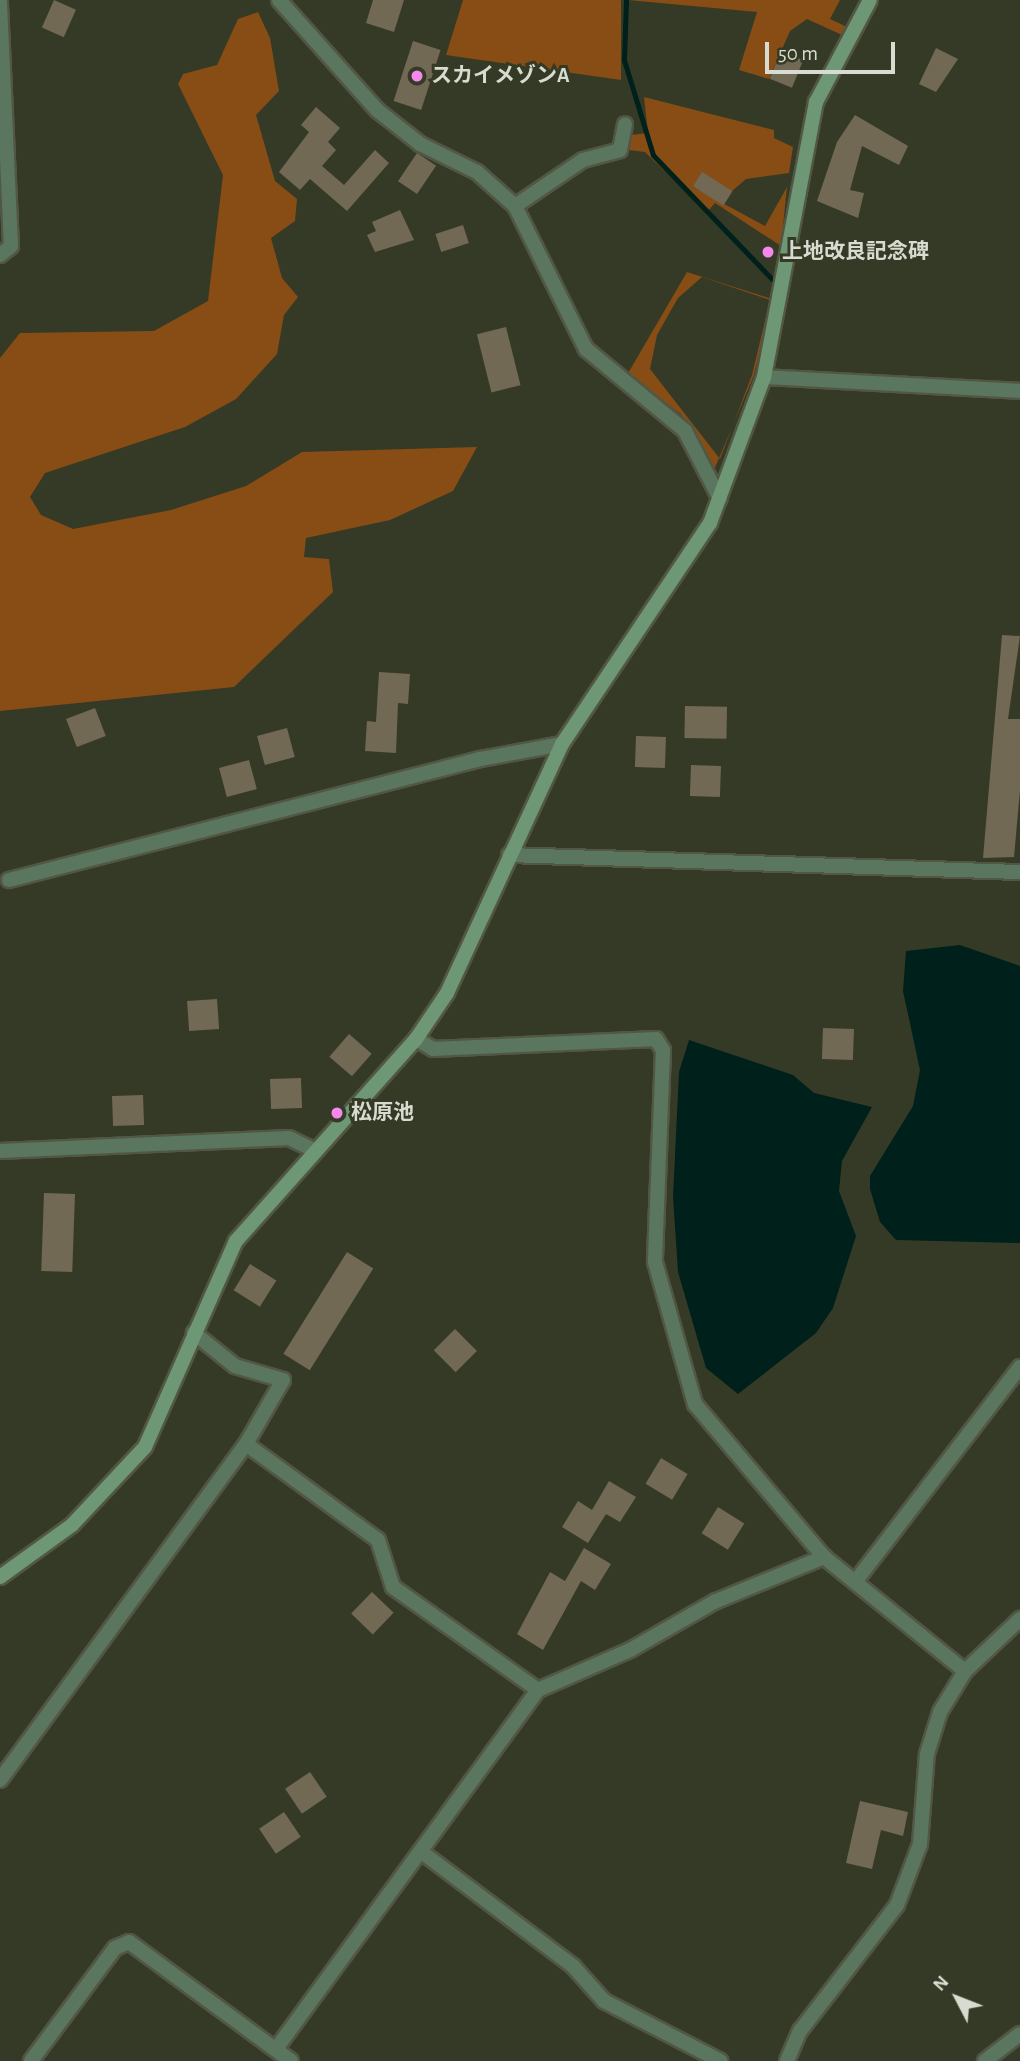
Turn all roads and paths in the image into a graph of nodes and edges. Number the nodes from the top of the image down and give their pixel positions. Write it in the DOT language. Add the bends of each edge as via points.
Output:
graph roads {
  1 [pos="0,0"];
  2 [pos="279,0"];
  3 [pos="870,0"];
  4 [pos="625,124"];
  5 [pos="516,205"];
  6 [pos="0,256"];
  7 [pos="764,377"];
  8 [pos="1020,391"];
  9 [pos="720,499"];
  10 [pos="562,744"];
  11 [pos="509,855"];
  12 [pos="1020,872"];
  13 [pos="9,880"];
  14 [pos="416,1038"];
  15 [pos="314,1150"];
  16 [pos="0,1151"];
  17 [pos="194,1333"];
  18 [pos="1020,1367"];
  19 [pos="246,1444"];
  20 [pos="824,1557"];
  21 [pos="0,1577"];
  22 [pos="855,1582"];
  23 [pos="1020,1619"];
  24 [pos="965,1671"];
  25 [pos="538,1690"];
  26 [pos="0,1780"];
  27 [pos="423,1853"];
  28 [pos="1020,2034"];
  29 [pos="276,2049"];
  30 [pos="31,2061"];
  31 [pos="291,2061"];
  32 [pos="720,2061"];
  33 [pos="787,2061"];
  34 [pos="985,2061"];
  1 -- 6 [label="street" via="11,246"];
  2 -- 5 [label="street" via="377,110 420,144 477,172"];
  3 -- 7 [label="street" via="816,102"];
  4 -- 5 [label="street" via="620,150 583,160"];
  5 -- 9 [label="street" via="586,349 685,431"];
  7 -- 8 [label="street"];
  7 -- 9 [label="street"];
  9 -- 10 [label="street"];
  10 -- 11 [label="street"];
  10 -- 13 [label="street" via="480,758"];
  11 -- 12 [label="street"];
  11 -- 14 [label="street" via="447,993"];
  14 -- 15 [label="street"];
  14 -- 20 [label="street" via="433,1049 656,1039 663,1050 655,1262 684,1379 695,1404"];
  15 -- 16 [label="street" via="289,1138"];
  15 -- 17 [label="street" via="236,1241"];
  17 -- 19 [label="street" via="235,1366 283,1380"];
  17 -- 21 [label="street" via="145,1447 72,1525"];
  18 -- 22 [label="street"];
  19 -- 25 [label="street" via="378,1540 393,1587"];
  19 -- 26 [label="street"];
  20 -- 22 [label="street"];
  20 -- 25 [label="street" via="716,1601 630,1650"];
  22 -- 24 [label="street"];
  23 -- 24 [label="street"];
  24 -- 33 [label="street" via="940,1712 927,1754 920,1844 897,1905 800,2031"];
  25 -- 27 [label="street"];
  27 -- 29 [label="street"];
  27 -- 32 [label="street" via="573,1966 604,2001"];
  28 -- 34 [label="street"];
  29 -- 30 [label="street" via="129,1942 116,1948"];
  29 -- 31 [label="street"];
}
